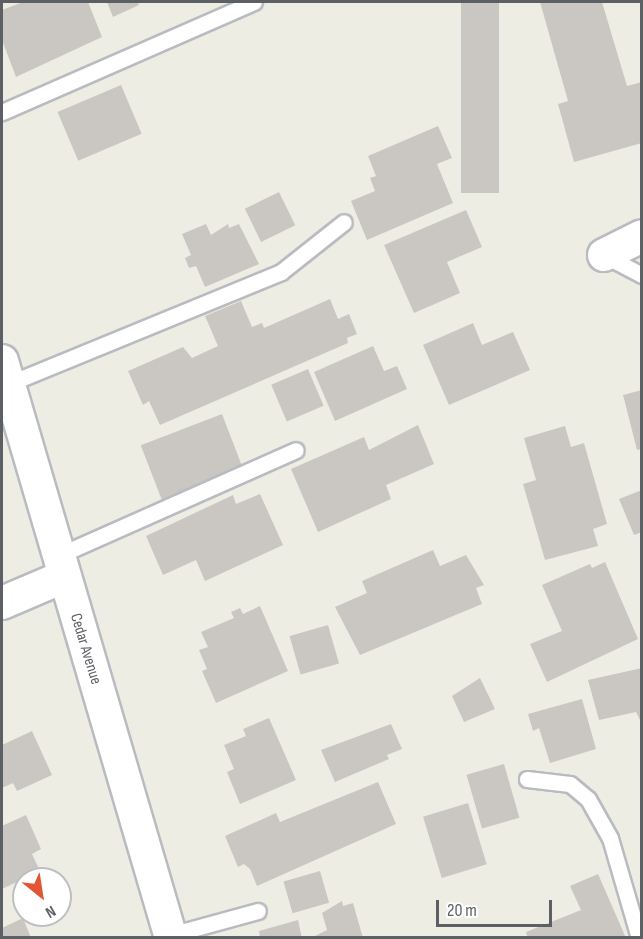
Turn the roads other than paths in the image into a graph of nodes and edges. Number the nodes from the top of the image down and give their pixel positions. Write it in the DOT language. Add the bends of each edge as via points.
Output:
graph roads {
  1 [pos="254,2"];
  2 [pos="2,112"];
  3 [pos="344,222"];
  4 [pos="642,236"];
  5 [pos="604,255"];
  6 [pos="642,276"];
  7 [pos="5,372"];
  8 [pos="296,450"];
  9 [pos="60,566"];
  10 [pos="2,603"];
  11 [pos="527,779"];
  12 [pos="258,910"];
  13 [pos="170,936"];
  14 [pos="639,938"];
  1 -- 2 [label="lane"];
  3 -- 7 [label="lane" via="281,272"];
  4 -- 5 [label="street"];
  5 -- 6 [label="lane"];
  7 -- 9 [label="street, Cedar Avenue"];
  8 -- 9 [label="lane"];
  9 -- 10 [label="street"];
  9 -- 13 [label="street, Cedar Avenue"];
  11 -- 14 [label="lane" via="570,784 588,799 610,838"];
  12 -- 13 [label="lane"];
}
